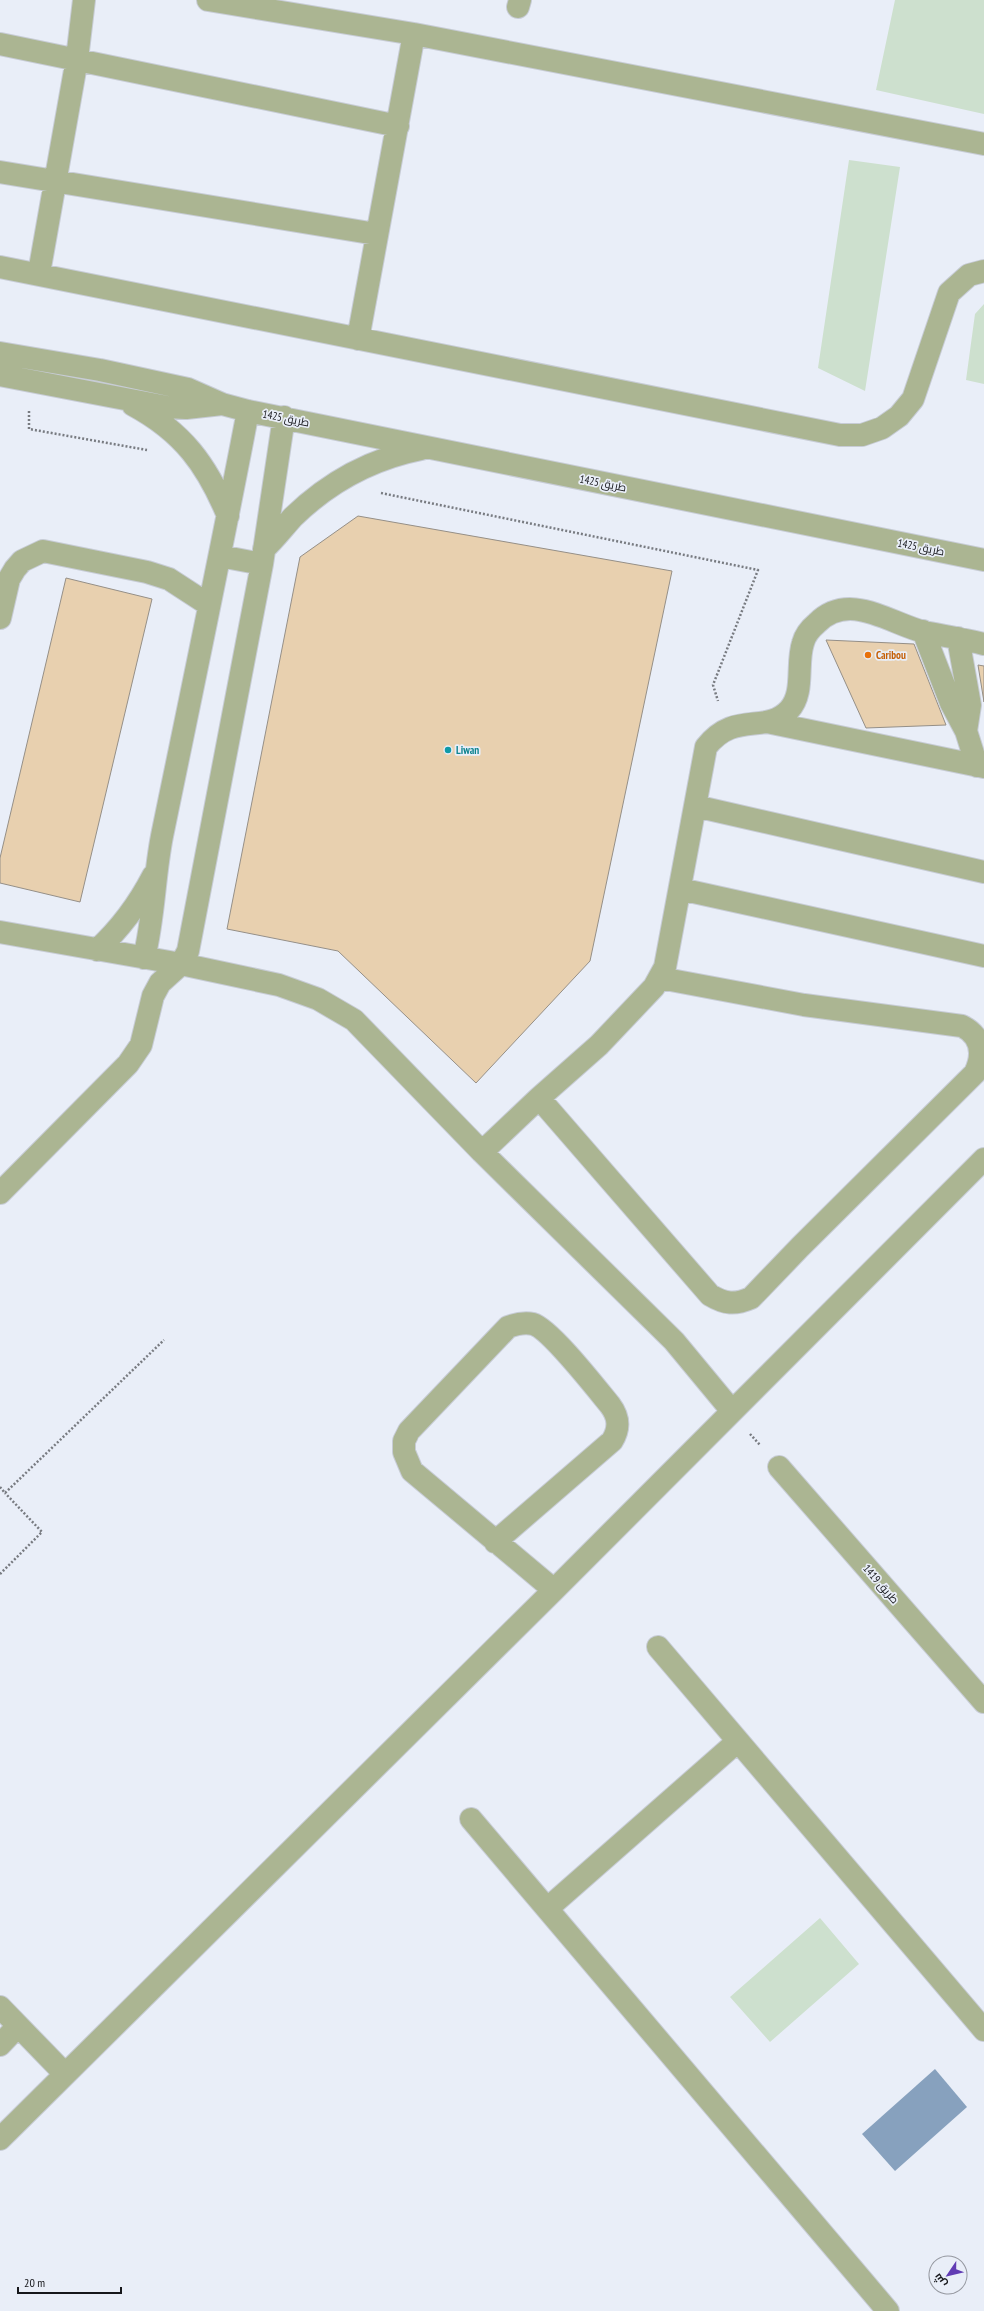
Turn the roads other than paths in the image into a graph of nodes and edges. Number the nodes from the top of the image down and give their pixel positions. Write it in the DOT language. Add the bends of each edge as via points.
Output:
graph roads {
  1 [pos="84,0"];
  2 [pos="208,0"];
  3 [pos="414,34"];
  4 [pos="0,44"];
  5 [pos="77,59"];
  6 [pos="398,126"];
  7 [pos="984,144"];
  8 [pos="0,172"];
  9 [pos="57,180"];
  10 [pos="376,234"];
  11 [pos="0,266"];
  12 [pos="984,271"];
  13 [pos="39,273"];
  14 [pos="358,339"];
  15 [pos="0,353"];
  16 [pos="0,375"];
  17 [pos="122,399"];
  18 [pos="222,404"];
  19 [pos="248,411"];
  20 [pos="284,417"];
  21 [pos="429,448"];
  22 [pos="228,516"];
  23 [pos="220,556"];
  24 [pos="263,556"];
  25 [pos="982,556"];
  26 [pos="209,605"];
  27 [pos="0,618"];
  28 [pos="923,631"];
  29 [pos="958,638"];
  30 [pos="984,644"];
  31 [pos="767,722"];
  32 [pos="966,732"];
  33 [pos="981,766"];
  34 [pos="695,806"];
  35 [pos="155,871"];
  36 [pos="984,872"];
  37 [pos="680,889"];
  38 [pos="0,932"];
  39 [pos="97,950"];
  40 [pos="984,956"];
  41 [pos="144,958"];
  42 [pos="181,964"];
  43 [pos="660,978"];
  44 [pos="539,1098"];
  45 [pos="482,1152"];
  46 [pos="984,1159"];
  47 [pos="0,1193"];
  48 [pos="732,1411"];
  49 [pos="779,1466"];
  50 [pos="495,1542"];
  51 [pos="554,1590"];
  52 [pos="658,1647"];
  53 [pos="984,1702"];
  54 [pos="738,1741"];
  55 [pos="471,1819"];
  56 [pos="548,1908"];
  57 [pos="0,2007"];
  58 [pos="18,2026"];
  59 [pos="984,2030"];
  60 [pos="0,2045"];
  61 [pos="65,2074"];
  62 [pos="0,2140"];
  63 [pos="888,2311"];
  1 -- 5 [label="street"];
  2 -- 3 [label="street"];
  3 -- 6 [label="street"];
  3 -- 7 [label="street"];
  4 -- 5 [label="street"];
  5 -- 6 [label="street"];
  5 -- 9 [label="street"];
  6 -- 10 [label="street"];
  8 -- 9 [label="street"];
  9 -- 10 [label="street"];
  9 -- 13 [label="street"];
  10 -- 14 [label="street"];
  11 -- 13 [label="street"];
  12 -- 14 [label="street" via="969,275 949,293 913,399 899,416 882,428 862,434 840,434"];
  13 -- 14 [label="street"];
  15 -- 18 [label="street, طريق 1425" via="100,370 188,389"];
  16 -- 17 [label="street, طريق 1425"];
  17 -- 18 [label="street, طريق 1425" via="186,408"];
  17 -- 22 [label="street" via="177,434 199,459 216,486"];
  18 -- 19 [label="street, طريق 1425"];
  19 -- 20 [label="street, طريق 1425"];
  19 -- 22 [label="street"];
  20 -- 21 [label="street, طريق 1425"];
  20 -- 24 [label="street"];
  21 -- 24 [label="street" via="398,454 368,464 340,479 315,497"];
  21 -- 25 [label="street, طريق 1425"];
  22 -- 23 [label="street"];
  23 -- 24 [label="street"];
  23 -- 26 [label="street"];
  24 -- 42 [label="street" via="188,951"];
  26 -- 27 [label="street" via="169,579 147,572 43,551 22,561 15,569 9,579"];
  26 -- 35 [label="street"];
  28 -- 29 [label="street"];
  28 -- 31 [label="street" via="857,608 844,608 822,618 803,642 796,699 789,710 779,718"];
  28 -- 32 [label="street" via="951,703"];
  29 -- 30 [label="street"];
  29 -- 32 [label="street" via="970,705"];
  31 -- 33 [label="street"];
  31 -- 34 [label="street" via="733,726 713,738 706,747"];
  32 -- 33 [label="street"];
  34 -- 36 [label="street"];
  34 -- 37 [label="street"];
  35 -- 39 [label="street" via="131,915"];
  35 -- 41 [label="street" via="152,923"];
  37 -- 40 [label="street"];
  37 -- 43 [label="street" via="665,966"];
  38 -- 39 [label="street"];
  39 -- 41 [label="street"];
  41 -- 42 [label="street"];
  42 -- 45 [label="street" via="279,985 318,999 354,1020"];
  42 -- 47 [label="street" via="160,983 141,1045 128,1064"];
  43 -- 44 [label="street" via="599,1045"];
  43 -- 44 [label="street" via="804,1005 962,1026 978,1038 982,1047 982,1057 975,1073 751,1298 741,1303 730,1304 710,1295"];
  44 -- 45 [label="street"];
  45 -- 48 [label="street" via="674,1341"];
  46 -- 48 [label="street"];
  48 -- 51 [label="street"];
  49 -- 53 [label="street, طريق 1419"];
  50 -- 50 [label="street" via="412,1471 404,1452 404,1441 409,1431 508,1327 516,1324 533,1324 548,1334 615,1411 618,1427 612,1441"];
  50 -- 51 [label="street"];
  51 -- 61 [label="street"];
  52 -- 54 [label="street"];
  54 -- 56 [label="street"];
  54 -- 59 [label="street"];
  55 -- 56 [label="street"];
  56 -- 63 [label="street"];
  57 -- 58 [label="street"];
  58 -- 60 [label="street"];
  58 -- 61 [label="street"];
  61 -- 62 [label="street"];
}
